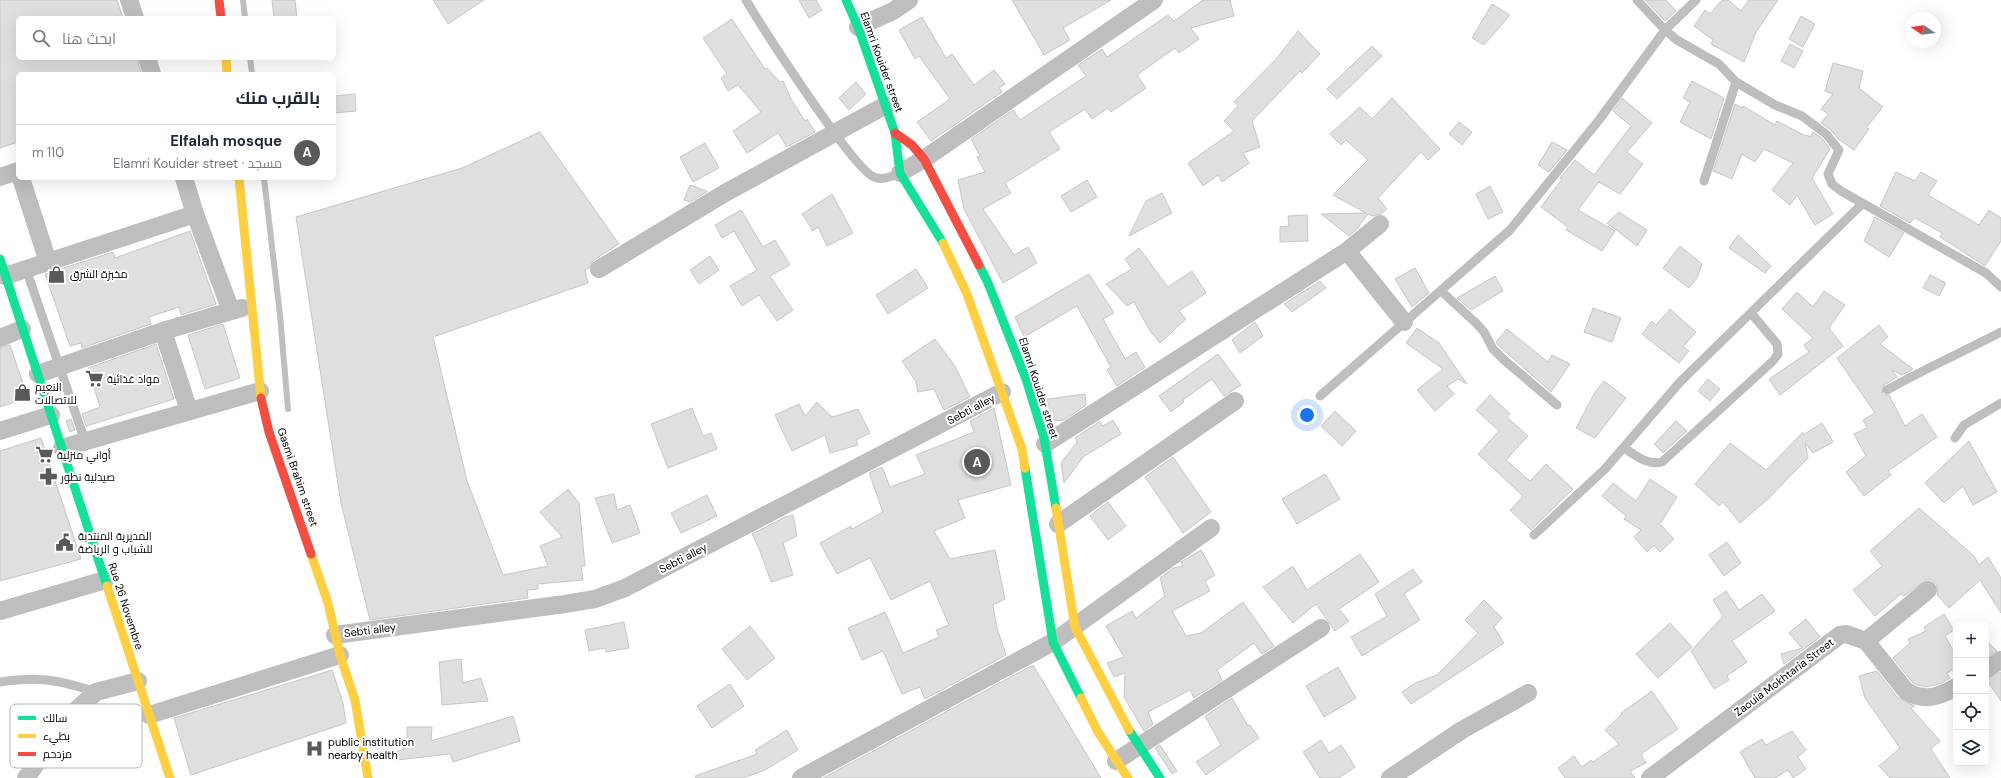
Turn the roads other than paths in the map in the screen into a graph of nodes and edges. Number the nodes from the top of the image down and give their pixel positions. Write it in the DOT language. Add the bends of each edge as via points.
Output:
graph roads {
  1 [pos="129,0"];
  2 [pos="219,0"];
  3 [pos="746,0"];
  4 [pos="846,0"];
  5 [pos="909,0"];
  6 [pos="1154,0"];
  7 [pos="1636,0"];
  8 [pos="1696,0"];
  9 [pos="134,16"];
  10 [pos="221,16"];
  11 [pos="858,27"];
  12 [pos="1665,30"];
  13 [pos="148,60"];
  14 [pos="226,60"];
  15 [pos="151,72"];
  16 [pos="227,72"];
  17 [pos="1736,82"];
  18 [pos="886,105"];
  19 [pos="834,132"];
  20 [pos="895,133"];
  21 [pos="924,159"];
  22 [pos="16,172"];
  23 [pos="900,173"];
  24 [pos="0,177"];
  25 [pos="22,180"];
  26 [pos="185,180"];
  27 [pos="239,180"];
  28 [pos="1704,181"];
  29 [pos="1862,204"];
  30 [pos="195,214"];
  31 [pos="1380,224"];
  32 [pos="1347,251"];
  33 [pos="48,262"];
  34 [pos="3,268"];
  35 [pos="26,269"];
  36 [pos="600,269"];
  37 [pos="2001,287"];
  38 [pos="1441,291"];
  39 [pos="251,306"];
  40 [pos="231,311"];
  41 [pos="1751,313"];
  42 [pos="1404,322"];
  43 [pos="22,329"];
  44 [pos="163,331"];
  45 [pos="2001,332"];
  46 [pos="0,338"];
  47 [pos="60,367"];
  48 [pos="38,374"];
  49 [pos="1887,390"];
  50 [pos="260,391"];
  51 [pos="1002,392"];
  52 [pos="1320,396"];
  53 [pos="1235,401"];
  54 [pos="2001,403"];
  55 [pos="1557,405"];
  56 [pos="189,411"];
  57 [pos="51,415"];
  58 [pos="0,431"];
  59 [pos="1954,438"];
  60 [pos="85,441"];
  61 [pos="1045,444"];
  62 [pos="62,448"];
  63 [pos="1624,448"];
  64 [pos="1058,524"];
  65 [pos="1211,528"];
  66 [pos="1534,535"];
  67 [pos="107,585"];
  68 [pos="1928,590"];
  69 [pos="0,611"];
  70 [pos="1075,627"];
  71 [pos="1321,628"];
  72 [pos="335,635"];
  73 [pos="1866,641"];
  74 [pos="1053,642"];
  75 [pos="340,655"];
  76 [pos="2001,660"];
  77 [pos="1989,667"];
  78 [pos="138,681"];
  79 [pos="0,682"];
  80 [pos="1953,689"];
  81 [pos="96,692"];
  82 [pos="1528,692"];
  83 [pos="83,704"];
  84 [pos="149,715"];
  85 [pos="1139,747"];
  86 [pos="1116,760"];
  87 [pos="33,768"];
  88 [pos="26,778"];
  89 [pos="170,778"];
  90 [pos="368,778"];
  91 [pos="801,778"];
  92 [pos="1128,778"];
  93 [pos="1160,778"];
  94 [pos="1390,778"];
  95 [pos="1650,778"];
  1 -- 9 [label="street"];
  2 -- 10 [label="street"];
  3 -- 19 [label="lane"];
  4 -- 11 [label="street, Elamri Kouider street"];
  5 -- 11 [label="street"];
  6 -- 21 [label="street"];
  7 -- 12 [label="lane"];
  8 -- 12 [label="lane"];
  11 -- 18 [label="street, Elamri Kouider street"];
  12 -- 17 [label="lane" via="1677,40 1719,64"];
  12 -- 38 [label="lane" via="1599,120 1510,230"];
  13 -- 15 [label="street"];
  14 -- 16 [label="street"];
  17 -- 28 [label="lane"];
  17 -- 29 [label="lane" via="1775,105 1802,116 1836,144 1840,152 1829,169 1829,178 1832,184"];
  18 -- 19 [label="street"];
  18 -- 20 [label="street, Elamri Kouider street"];
  19 -- 23 [label="lane" via="862,168 874,177 887,178"];
  19 -- 36 [label="street" via="725,193"];
  20 -- 21 [label="street, Elamri Kouider street" via="912,145"];
  20 -- 23 [label="street, Elamri Kouider street"];
  21 -- 23 [label="street"];
  21 -- 61 [label="street, Elamri Kouider street" via="988,283 1026,379"];
  22 -- 24 [label="street"];
  23 -- 51 [label="street, Elamri Kouider street" via="937,231 967,294"];
  25 -- 33 [label="street"];
  26 -- 30 [label="street"];
  27 -- 39 [label="street, Gasmi Brahim street"];
  29 -- 37 [label="lane" via="1986,273"];
  29 -- 41 [label="lane"];
  30 -- 33 [label="street"];
  30 -- 40 [label="street"];
  31 -- 32 [label="street"];
  32 -- 42 [label="street"];
  32 -- 61 [label="street"];
  33 -- 35 [label="street"];
  34 -- 35 [label="street"];
  34 -- 43 [label="street, Rue 26 Novembre"];
  35 -- 47 [label="lane"];
  38 -- 42 [label="lane"];
  38 -- 55 [label="lane" via="1476,323 1493,349 1504,360"];
  39 -- 40 [label="street"];
  39 -- 50 [label="street, Gasmi Brahim street"];
  40 -- 44 [label="street"];
  41 -- 63 [label="lane" via="1680,382"];
  41 -- 63 [label="lane" via="1777,344 1778,354 1773,361 1662,462 1647,462"];
  42 -- 52 [label="lane"];
  43 -- 46 [label="street"];
  43 -- 48 [label="street, Rue 26 Novembre"];
  44 -- 47 [label="street"];
  44 -- 56 [label="street"];
  45 -- 49 [label="lane" via="1921,370"];
  47 -- 48 [label="street"];
  47 -- 60 [label="lane"];
  48 -- 57 [label="street, Rue 26 Novembre"];
  50 -- 56 [label="street"];
  50 -- 72 [label="street, Gasmi Brahim street" via="269,432 328,603"];
  51 -- 72 [label="street, Sebti alley" via="625,588 595,599"];
  51 -- 74 [label="street, Elamri Kouider street" via="1022,449"];
  53 -- 64 [label="street"];
  54 -- 59 [label="lane" via="1964,425"];
  56 -- 60 [label="street"];
  57 -- 58 [label="street"];
  57 -- 62 [label="street, Rue 26 Novembre"];
  60 -- 62 [label="street"];
  61 -- 64 [label="street, Elamri Kouider street"];
  62 -- 67 [label="street, Rue 26 Novembre"];
  63 -- 66 [label="lane"];
  64 -- 70 [label="street, Elamri Kouider street"];
  65 -- 70 [label="street"];
  67 -- 69 [label="street"];
  67 -- 78 [label="street, Rue 26 Novembre"];
  68 -- 73 [label="street"];
  70 -- 74 [label="street"];
  70 -- 85 [label="street, Elamri Kouider street" via="1123,722"];
  71 -- 85 [label="street"];
  72 -- 75 [label="street, Gasmi Brahim street"];
  73 -- 80 [label="street" via="1906,691 1914,696 1937,697"];
  73 -- 95 [label="street, Zaouia Mokhtaria Street" via="1846,634 1840,635"];
  74 -- 86 [label="street, Elamri Kouider street" via="1098,732"];
  74 -- 91 [label="street"];
  75 -- 84 [label="street"];
  75 -- 90 [label="street, Gasmi Brahim street" via="355,700"];
  76 -- 77 [label="street"];
  78 -- 81 [label="street"];
  78 -- 84 [label="street, Rue 26 Novembre"];
  79 -- 81 [label="lane" via="27,678 64,681"];
  81 -- 83 [label="street"];
  82 -- 94 [label="street" via="1462,730"];
  84 -- 89 [label="street, Rue 26 Novembre"];
  85 -- 86 [label="street"];
  85 -- 93 [label="street, Elamri Kouider street"];
  86 -- 92 [label="street, Elamri Kouider street"];
  87 -- 88 [label="street"];
}
